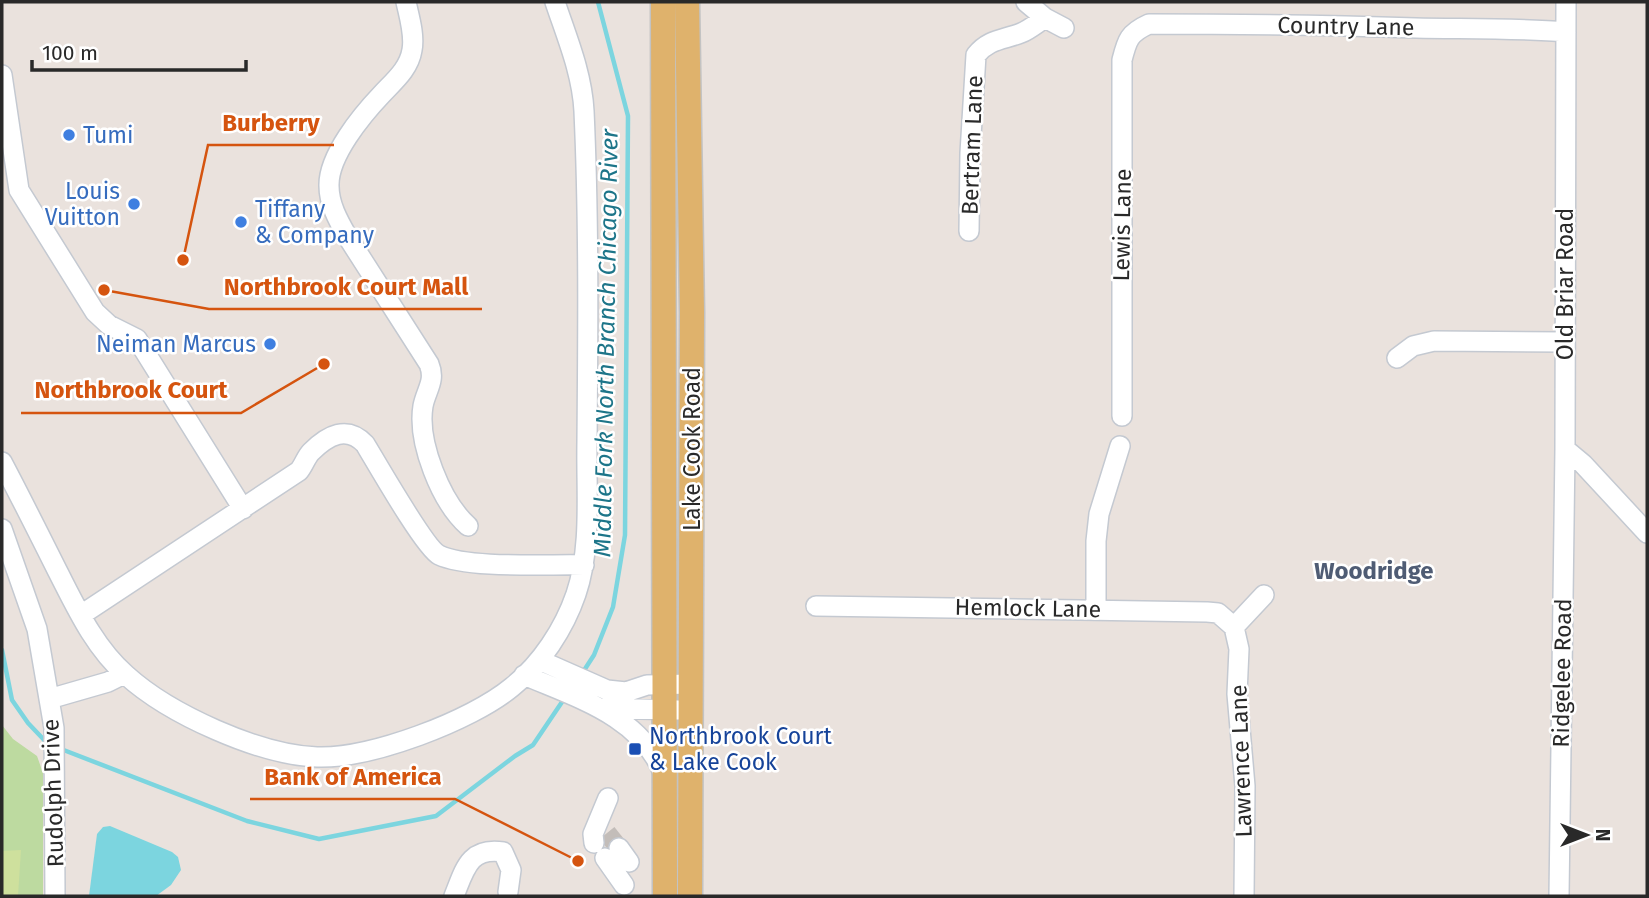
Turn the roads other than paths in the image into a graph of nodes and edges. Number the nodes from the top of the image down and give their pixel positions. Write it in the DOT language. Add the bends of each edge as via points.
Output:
graph roads {
  1 [pos="406,2"];
  2 [pos="555,2"];
  3 [pos="663,2"];
  4 [pos="687,2"];
  5 [pos="1026,2"];
  6 [pos="1566,2"];
  7 [pos="1045,18"];
  8 [pos="1064,28"];
  9 [pos="1566,32"];
  10 [pos="1130,37"];
  11 [pos="2,75"];
  12 [pos="970,231"];
  13 [pos="1565,341"];
  14 [pos="1397,358"];
  15 [pos="1122,416"];
  16 [pos="1120,446"];
  17 [pos="1565,449"];
  18 [pos="2,462"];
  19 [pos="243,509"];
  20 [pos="468,526"];
  21 [pos="2,529"];
  22 [pos="1647,533"];
  23 [pos="584,565"];
  24 [pos="1264,595"];
  25 [pos="816,606"];
  26 [pos="1096,609"];
  27 [pos="80,614"];
  28 [pos="1234,626"];
  29 [pos="539,660"];
  30 [pos="124,674"];
  31 [pos="524,675"];
  32 [pos="556,678"];
  33 [pos="691,684"];
  34 [pos="666,685"];
  35 [pos="49,699"];
  36 [pos="602,699"];
  37 [pos="665,710"];
  38 [pos="691,710"];
  39 [pos="665,779"];
  40 [pos="608,798"];
  41 [pos="610,849"];
  42 [pos="508,892"];
  43 [pos="55,896"];
  44 [pos="454,896"];
  45 [pos="666,896"];
  46 [pos="690,896"];
  47 [pos="1244,896"];
  48 [pos="1559,896"];
  1 -- 20 [label="street" via="412,43 409,58 337,154 329,192 347,236 433,373 422,408 423,438 442,488"];
  2 -- 23 [label="street" via="576,65 584,111 588,320"];
  3 -- 34 [label="main road, Lake Cook Road"];
  4 -- 33 [label="main road, Lake Cook Road"];
  5 -- 7 [label="street"];
  6 -- 9 [label="street, Old Briar Road"];
  7 -- 8 [label="street"];
  7 -- 12 [label="street, Bertram Lane" via="1023,33 984,45 976,55"];
  9 -- 10 [label="street, Country Lane" via="1149,24"];
  9 -- 13 [label="street, Old Briar Road"];
  10 -- 15 [label="street, Lewis Lane" via="1122,60"];
  11 -- 19 [label="street" via="19,190 94,312 137,339"];
  13 -- 14 [label="street" via="1434,341 1413,346"];
  13 -- 17 [label="street, Old Briar Road"];
  16 -- 26 [label="street" via="1099,514"];
  17 -- 22 [label="street"];
  17 -- 48 [label="street, Ridgelee Road"];
  18 -- 27 [label="street"];
  19 -- 23 [label="street" via="299,471 312,451 340,433 352,433 365,444 439,555 487,563"];
  19 -- 27 [label="street"];
  21 -- 35 [label="street, Rudolph Drive" via="37,629"];
  23 -- 29 [label="street" via="564,622"];
  24 -- 28 [label="street"];
  25 -- 26 [label="street, Hemlock Lane"];
  26 -- 28 [label="street, Hemlock Lane" via="1207,611 1218,613"];
  27 -- 30 [label="street"];
  28 -- 47 [label="street, Lawrence Lane" via="1245,786"];
  29 -- 31 [label="street"];
  29 -- 32 [label="street"];
  30 -- 31 [label="street" via="189,717 268,748 315,757 361,753 410,739 480,708"];
  30 -- 35 [label="street"];
  31 -- 32 [label="street"];
  32 -- 36 [label="street"];
  33 -- 34 [label="street"];
  33 -- 38 [label="main road, Lake Cook Road"];
  34 -- 36 [label="street" via="647,685"];
  34 -- 37 [label="main road, Lake Cook Road"];
  35 -- 43 [label="street, Rudolph Drive" via="54,728"];
  36 -- 37 [label="street"];
  36 -- 39 [label="street" via="655,755"];
  37 -- 38 [label="street"];
  37 -- 39 [label="main road, Lake Cook Road"];
  38 -- 46 [label="main road, Lake Cook Road"];
  39 -- 45 [label="main road, Lake Cook Road"];
  40 -- 41 [label="street"];
  42 -- 44 [label="street" via="511,870 503,852 492,850 471,860"];
}
